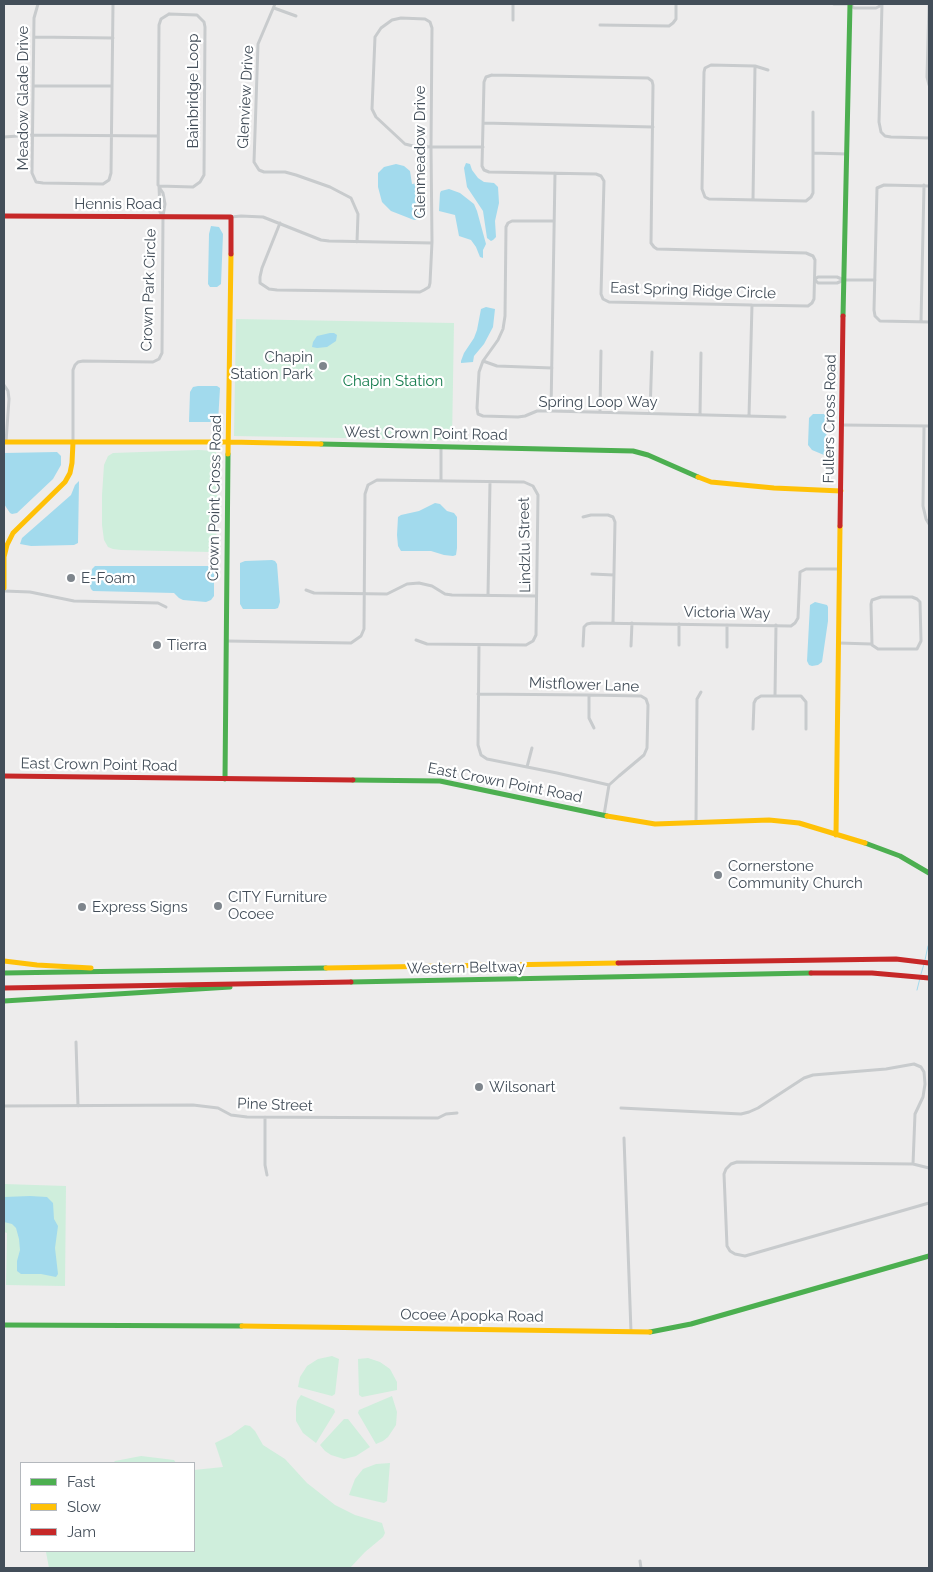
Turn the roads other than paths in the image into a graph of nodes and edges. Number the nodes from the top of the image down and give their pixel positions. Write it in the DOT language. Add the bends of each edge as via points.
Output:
graph roads {
  1 [pos="38,4"];
  2 [pos="113,4"];
  3 [pos="513,4"];
  4 [pos="676,4"];
  5 [pos="834,4"];
  6 [pos="850,4"];
  7 [pos="881,4"];
  8 [pos="929,4"];
  9 [pos="275,6"];
  10 [pos="296,16"];
  11 [pos="513,20"];
  12 [pos="600,25"];
  13 [pos="34,37"];
  14 [pos="113,38"];
  15 [pos="755,66"];
  16 [pos="768,70"];
  17 [pos="929,85"];
  18 [pos="33,86"];
  19 [pos="112,86"];
  20 [pos="813,112"];
  21 [pos="483,123"];
  22 [pos="653,127"];
  23 [pos="32,135"];
  24 [pos="112,136"];
  25 [pos="158,136"];
  26 [pos="4,137"];
  27 [pos="929,138"];
  28 [pos="431,147"];
  29 [pos="483,147"];
  30 [pos="813,153"];
  31 [pos="847,154"];
  32 [pos="555,173"];
  33 [pos="159,186"];
  34 [pos="924,186"];
  35 [pos="929,186"];
  36 [pos="754,200"];
  37 [pos="4,216"];
  38 [pos="163,216"];
  39 [pos="231,217"];
  40 [pos="554,221"];
  41 [pos="280,223"];
  42 [pos="357,242"];
  43 [pos="432,243"];
  44 [pos="814,280"];
  45 [pos="844,280"];
  46 [pos="875,280"];
  47 [pos="752,305"];
  48 [pos="921,322"];
  49 [pos="929,322"];
  50 [pos="601,351"];
  51 [pos="652,352"];
  52 [pos="702,354"];
  53 [pos="483,360"];
  54 [pos="552,368"];
  55 [pos="4,385"];
  56 [pos="551,411"];
  57 [pos="600,412"];
  58 [pos="650,413"];
  59 [pos="700,415"];
  60 [pos="748,416"];
  61 [pos="785,417"];
  62 [pos="842,424"];
  63 [pos="924,426"];
  64 [pos="929,426"];
  65 [pos="5,442"];
  66 [pos="73,442"];
  67 [pos="230,442"];
  68 [pos="441,447"];
  69 [pos="441,481"];
  70 [pos="490,482"];
  71 [pos="841,491"];
  72 [pos="583,517"];
  73 [pos="929,524"];
  74 [pos="840,570"];
  75 [pos="592,574"];
  76 [pos="614,575"];
  77 [pos="4,589"];
  78 [pos="306,590"];
  79 [pos="364,594"];
  80 [pos="488,595"];
  81 [pos="536,596"];
  82 [pos="166,607"];
  83 [pos="613,623"];
  84 [pos="632,623"];
  85 [pos="679,624"];
  86 [pos="727,625"];
  87 [pos="776,625"];
  88 [pos="416,640"];
  89 [pos="226,641"];
  90 [pos="839,643"];
  91 [pos="871,644"];
  92 [pos="479,645"];
  93 [pos="679,645"];
  94 [pos="583,646"];
  95 [pos="631,646"];
  96 [pos="727,647"];
  97 [pos="701,692"];
  98 [pos="478,694"];
  99 [pos="589,695"];
  100 [pos="775,696"];
  101 [pos="594,728"];
  102 [pos="753,729"];
  103 [pos="806,729"];
  104 [pos="532,748"];
  105 [pos="527,767"];
  106 [pos="4,776"];
  107 [pos="224,779"];
  108 [pos="610,786"];
  109 [pos="604,816"];
  110 [pos="696,823"];
  111 [pos="836,835"];
  112 [pos="929,874"];
  113 [pos="6,961"];
  114 [pos="929,963"];
  115 [pos="150,970"];
  116 [pos="6,973"];
  117 [pos="929,978"];
  118 [pos="314,982"];
  119 [pos="6,988"];
  120 [pos="6,1001"];
  121 [pos="76,1042"];
  122 [pos="4,1106"];
  123 [pos="78,1106"];
  124 [pos="621,1108"];
  125 [pos="457,1113"];
  126 [pos="265,1117"];
  127 [pos="624,1138"];
  128 [pos="913,1164"];
  129 [pos="929,1168"];
  130 [pos="267,1175"];
  131 [pos="929,1203"];
  132 [pos="929,1256"];
  133 [pos="4,1325"];
  134 [pos="631,1332"];
  135 [pos="640,1561"];
  136 [pos="641,1568"];
  1 -- 13 [label="street, Meadow Glade Drive"];
  2 -- 14 [label="street, Meadow Glade Drive"];
  3 -- 11 [label="street"];
  4 -- 12 [label="street" via="676,15 669,26"];
  5 -- 6 [label="street"];
  6 -- 7 [label="street" via="854,8 876,8"];
  6 -- 31 [label="main road, Fullers Cross Road"];
  7 -- 27 [label="street" via="881,132 891,137"];
  8 -- 17 [label="street"];
  9 -- 10 [label="street"];
  9 -- 42 [label="street, Glenview Drive" via="258,44 254,162 264,172 296,175 350,198 358,214"];
  13 -- 14 [label="street"];
  13 -- 18 [label="street, Meadow Glade Drive"];
  14 -- 19 [label="street, Meadow Glade Drive"];
  15 -- 16 [label="street"];
  15 -- 36 [label="street"];
  15 -- 36 [label="street" via="711,65 705,68 702,189 709,199"];
  18 -- 19 [label="street"];
  18 -- 23 [label="street, Meadow Glade Drive"];
  19 -- 24 [label="street, Meadow Glade Drive"];
  20 -- 30 [label="street"];
  21 -- 22 [label="street"];
  21 -- 22 [label="street" via="484,82 492,75 648,78 654,85"];
  21 -- 29 [label="street"];
  22 -- 44 [label="street" via="651,243 654,247 806,253 815,260"];
  23 -- 24 [label="street"];
  23 -- 24 [label="street, Meadow Glade Drive" via="32,173 36,182 43,184 103,184 109,180"];
  23 -- 26 [label="street"];
  24 -- 25 [label="street"];
  25 -- 33 [label="street, Bainbridge Loop"];
  25 -- 33 [label="street, Bainbridge Loop" via="159,25 161,19 169,14 197,15 205,27 204,175 196,186"];
  28 -- 28 [label="street, Glenmeadow Drive" via="405,144 376,117 372,109 375,37 392,20 426,19 432,28"];
  28 -- 29 [label="street"];
  28 -- 43 [label="street, Glenmeadow Drive"];
  29 -- 32 [label="street, East Spring Ridge Circle" via="482,166 489,172"];
  30 -- 31 [label="street"];
  30 -- 36 [label="street" via="812,192 806,201"];
  31 -- 45 [label="main road, Fullers Cross Road"];
  32 -- 40 [label="street"];
  32 -- 47 [label="street, East Spring Ridge Circle" via="596,174 604,181 603,299 609,302"];
  33 -- 38 [label="street, Bainbridge Loop" via="165,198"];
  34 -- 35 [label="street"];
  34 -- 46 [label="street" via="884,185 877,188"];
  34 -- 48 [label="street"];
  37 -- 38 [label="main road, Hennis Road"];
  38 -- 39 [label="main road, Hennis Road"];
  38 -- 66 [label="street, Crown Park Circle" via="162,353 153,362 83,361 75,365"];
  39 -- 41 [label="street" via="263,216"];
  39 -- 67 [label="main road, Crown Point Cross Road"];
  40 -- 53 [label="street, Spring Loop Way" via="508,223 503,329"];
  40 -- 54 [label="street"];
  41 -- 42 [label="street" via="322,240"];
  41 -- 43 [label="street, Glenmeadow Drive" via="260,277 260,283 269,289 420,292 430,283"];
  42 -- 43 [label="street"];
  44 -- 45 [label="street" via="837,277"];
  44 -- 47 [label="street, East Spring Ridge Circle" via="814,299 808,306"];
  45 -- 46 [label="street"];
  45 -- 62 [label="main road, Fullers Cross Road"];
  46 -- 48 [label="street" via="874,310 877,318"];
  47 -- 60 [label="street"];
  48 -- 49 [label="street"];
  50 -- 57 [label="street"];
  51 -- 58 [label="street"];
  52 -- 59 [label="street"];
  53 -- 54 [label="street" via="497,366"];
  53 -- 56 [label="street, Spring Loop Way" via="478,377 478,414 518,417 537,411"];
  54 -- 56 [label="street"];
  55 -- 65 [label="street" via="9,398"];
  56 -- 57 [label="street, Spring Loop Way"];
  57 -- 58 [label="street, Spring Loop Way"];
  58 -- 59 [label="street, Spring Loop Way"];
  59 -- 60 [label="street, Spring Loop Way"];
  60 -- 61 [label="street, Spring Loop Way"];
  62 -- 63 [label="street"];
  62 -- 71 [label="main road, Fullers Cross Road"];
  63 -- 64 [label="street"];
  63 -- 73 [label="street" via="924,506"];
  65 -- 66 [label="main road, West Crown Point Road"];
  66 -- 67 [label="main road, West Crown Point Road"];
  66 -- 77 [label="main road, Crown Park Circle" via="70,473 65,482 13,533 7,545"];
  67 -- 68 [label="main road, West Crown Point Road"];
  67 -- 89 [label="main road, Crown Point Cross Road"];
  68 -- 69 [label="street"];
  68 -- 71 [label="main road, West Crown Point Road" via="633,451 711,482"];
  69 -- 70 [label="street, Lindzlu Street"];
  69 -- 79 [label="street, Lindzlu Street" via="377,480 368,485"];
  70 -- 80 [label="street"];
  70 -- 81 [label="street, Lindzlu Street" via="524,482 533,486 538,495"];
  71 -- 74 [label="main road, Fullers Cross Road"];
  72 -- 76 [label="street" via="613,517"];
  74 -- 87 [label="street, Victoria Way" via="806,569 800,572 796,623"];
  74 -- 90 [label="main road, Fullers Cross Road"];
  75 -- 76 [label="street"];
  76 -- 83 [label="street"];
  77 -- 82 [label="street" via="74,601 158,603"];
  78 -- 79 [label="street"];
  79 -- 80 [label="street" via="387,594 408,584 419,583 445,594"];
  79 -- 89 [label="street" via="364,628 361,636 351,643"];
  80 -- 81 [label="street"];
  81 -- 92 [label="street, Lindzlu Street" via="536,635 533,641 526,645"];
  83 -- 84 [label="street, Victoria Way"];
  83 -- 94 [label="street, Victoria Way" via="587,624"];
  84 -- 85 [label="street, Victoria Way"];
  84 -- 95 [label="street"];
  85 -- 86 [label="street, Victoria Way"];
  85 -- 93 [label="street"];
  86 -- 87 [label="street, Victoria Way"];
  86 -- 96 [label="street"];
  87 -- 100 [label="street"];
  88 -- 92 [label="street, Lindzlu Street" via="427,644"];
  89 -- 107 [label="main road, Crown Point Cross Road"];
  90 -- 91 [label="street"];
  90 -- 111 [label="main road, Fullers Cross Road"];
  91 -- 91 [label="street" via="872,600 912,597 920,602 920,641 916,649 878,649"];
  92 -- 98 [label="street"];
  97 -- 110 [label="street" via="697,699"];
  98 -- 99 [label="street, Mistflower Lane"];
  98 -- 105 [label="street" via="480,755"];
  99 -- 101 [label="street" via="589,718"];
  99 -- 108 [label="street, Mistflower Lane" via="641,696 648,705 644,755"];
  100 -- 102 [label="street" via="756,699"];
  100 -- 103 [label="street" via="801,696 804,699"];
  104 -- 105 [label="street"];
  105 -- 108 [label="street"];
  106 -- 107 [label="main road, East Crown Point Road"];
  107 -- 109 [label="main road, East Crown Point Road" via="440,781"];
  108 -- 109 [label="street"];
  109 -- 110 [label="main road, East Crown Point Road" via="637,822"];
  110 -- 111 [label="main road, East Crown Point Road" via="785,821"];
  111 -- 112 [label="main road, East Crown Point Road" via="892,852"];
  113 -- 115 [label="main road" via="37,966"];
  114 -- 115 [label="main road, Western Beltway" via="830,959"];
  115 -- 116 [label="main road, Western Beltway"];
  117 -- 118 [label="main road, Western Beltway" via="835,973"];
  118 -- 119 [label="main road, Western Beltway"];
  118 -- 120 [label="main road"];
  121 -- 123 [label="street"];
  122 -- 123 [label="street, Pine Street"];
  123 -- 126 [label="street, Pine Street" via="205,1106 231,1115"];
  124 -- 128 [label="street" via="741,1114 758,1108 813,1075 886,1070 914,1064 924,1072 925,1084 923,1097 914,1114"];
  125 -- 126 [label="street, Pine Street" via="438,1118"];
  126 -- 130 [label="street"];
  127 -- 134 [label="street"];
  128 -- 129 [label="street"];
  128 -- 131 [label="street" via="730,1164 724,1174 727,1246 735,1254 745,1256"];
  132 -- 134 [label="main road, Ocoee Apopka Road" via="672,1328"];
  133 -- 134 [label="main road, Ocoee Apopka Road"];
  135 -- 136 [label="street"];
}
